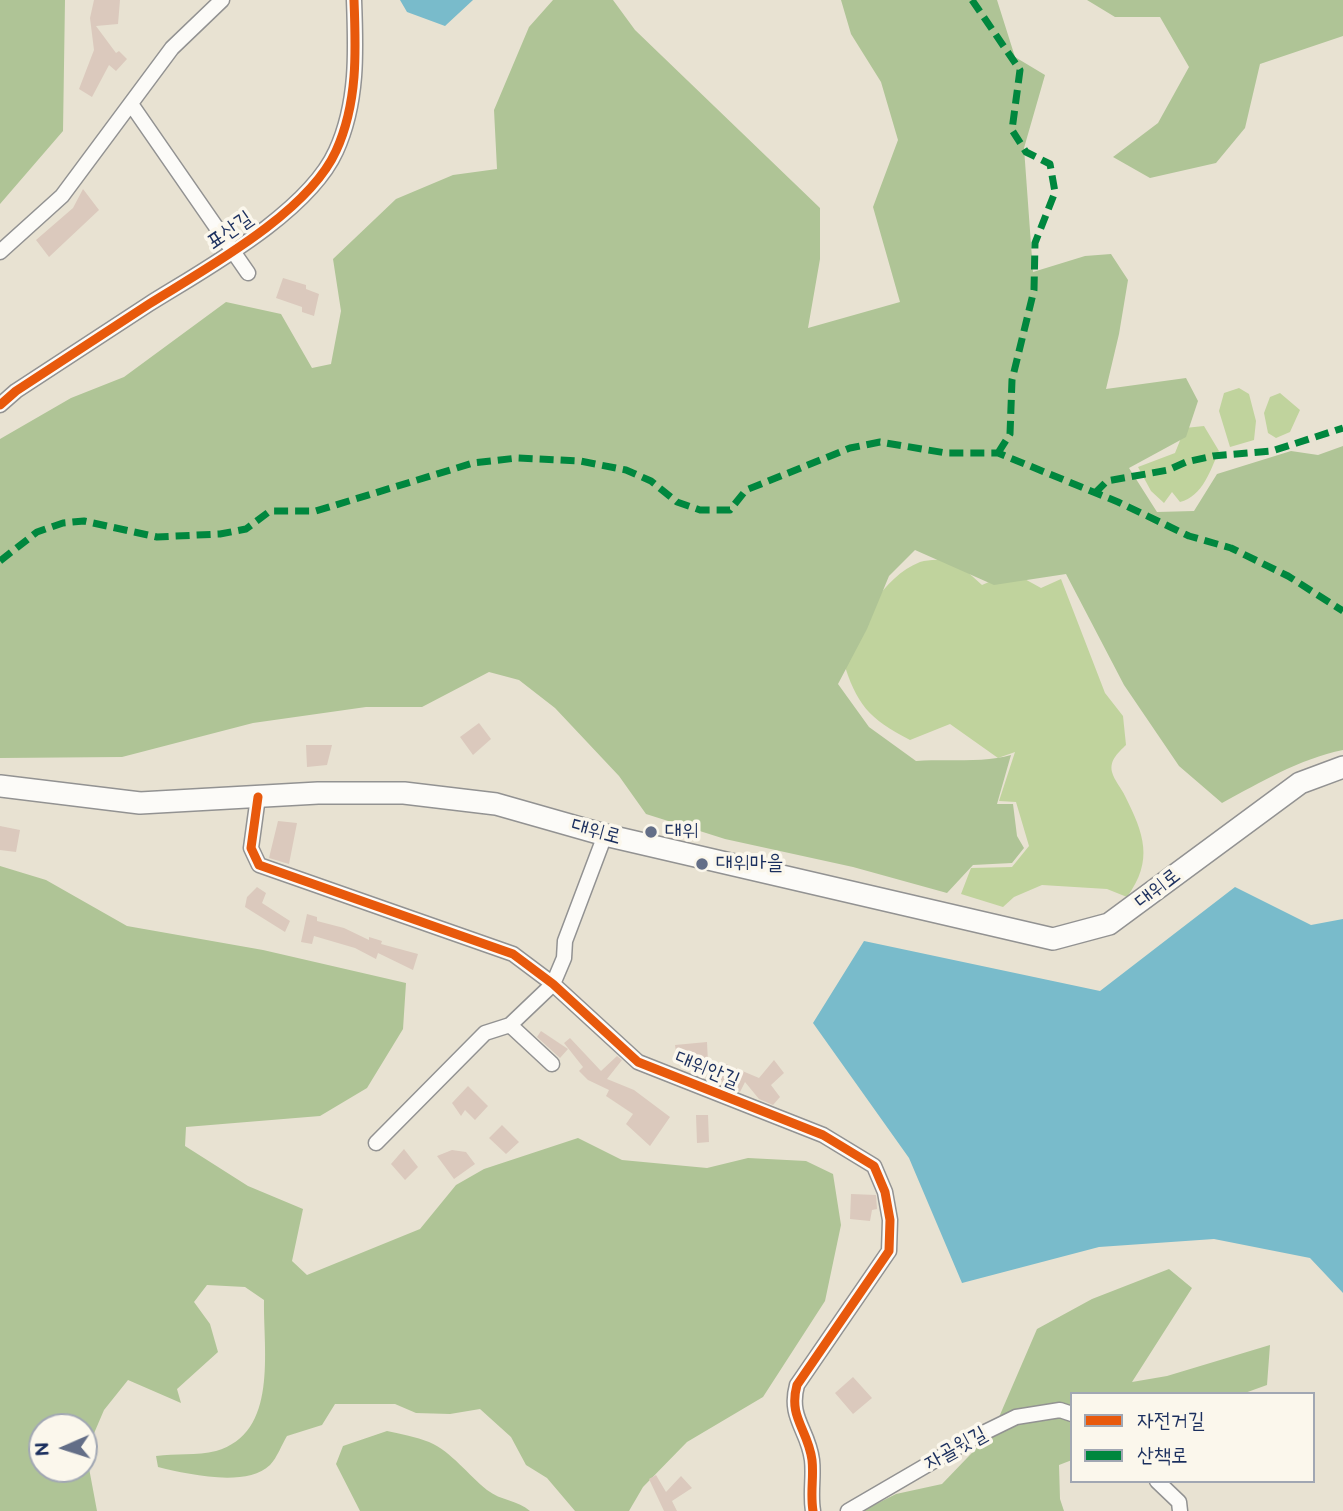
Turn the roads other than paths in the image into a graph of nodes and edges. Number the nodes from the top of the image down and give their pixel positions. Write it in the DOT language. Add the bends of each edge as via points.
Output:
graph roads {
  1 [pos="222,0"];
  2 [pos="354,0"];
  3 [pos="131,104"];
  4 [pos="0,252"];
  5 [pos="233,252"];
  6 [pos="247,273"];
  7 [pos="0,405"];
  8 [pos="1343,767"];
  9 [pos="0,786"];
  10 [pos="258,797"];
  11 [pos="605,835"];
  12 [pos="553,984"];
  13 [pos="510,1025"];
  14 [pos="552,1064"];
  15 [pos="376,1143"];
  16 [pos="1070,1413"];
  17 [pos="1159,1483"];
  18 [pos="813,1511"];
  19 [pos="848,1511"];
  20 [pos="1180,1511"];
  1 -- 3 [label="street" via="172,48"];
  2 -- 5 [label="street, 표산길" via="351,108 335,153 300,199"];
  3 -- 4 [label="street" via="62,196"];
  3 -- 5 [label="street"];
  5 -- 6 [label="street"];
  5 -- 7 [label="street, 표산길"];
  8 -- 11 [label="main road, 대위로" via="1300,783 1109,924 1053,939"];
  9 -- 10 [label="main road, 대위로" via="140,803"];
  10 -- 11 [label="main road, 대위로" via="404,793 496,804"];
  10 -- 12 [label="street, 대위안길" via="251,848 259,865 513,954"];
  11 -- 12 [label="street"];
  12 -- 13 [label="street"];
  12 -- 18 [label="street, 대위안길" via="638,1062 823,1135 873,1166 888,1206 889,1251 797,1385 792,1402 812,1462 809,1491"];
  13 -- 14 [label="street"];
  13 -- 15 [label="street" via="485,1033"];
  16 -- 19 [label="street, 자골윗길" via="1060,1410 1016,1417"];
  17 -- 20 [label="street" via="1179,1502"];
}
